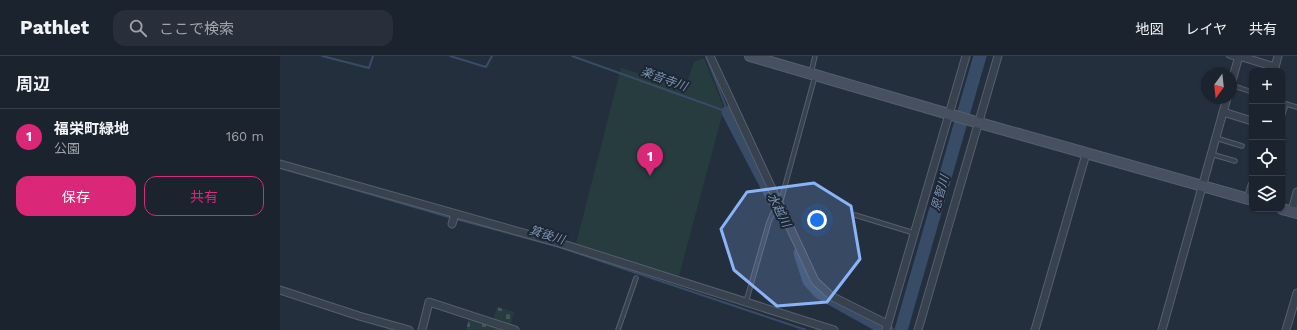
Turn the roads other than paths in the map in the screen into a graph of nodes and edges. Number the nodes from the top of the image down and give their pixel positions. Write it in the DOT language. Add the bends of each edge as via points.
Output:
graph roads {
  1 [pos="710,56"];
  2 [pos="750,56"];
  3 [pos="815,56"];
  4 [pos="966,56"];
  5 [pos="998,56"];
  6 [pos="1229,56"];
  7 [pos="1278,56"];
  8 [pos="1239,57"];
  9 [pos="1236,68"];
  10 [pos="1271,68"];
  11 [pos="1274,68"];
  12 [pos="813,74"];
  13 [pos="1237,87"];
  14 [pos="1249,91"];
  15 [pos="1225,104"];
  16 [pos="1285,107"];
  17 [pos="1297,107"];
  18 [pos="1223,112"];
  19 [pos="951,115"];
  20 [pos="1249,120"];
  21 [pos="977,123"];
  22 [pos="1216,138"];
  23 [pos="1242,146"];
  24 [pos="1086,154"];
  25 [pos="1211,154"];
  26 [pos="1235,161"];
  27 [pos="280,164"];
  28 [pos="1202,186"];
  29 [pos="1297,192"];
  30 [pos="1249,199"];
  31 [pos="779,205"];
  32 [pos="1290,211"];
  33 [pos="455,214"];
  34 [pos="854,215"];
  35 [pos="452,224"];
  36 [pos="914,233"];
  37 [pos="636,278"];
  38 [pos="280,290"];
  39 [pos="1297,293"];
  40 [pos="746,302"];
  41 [pos="887,327"];
  42 [pos="409,330"];
  43 [pos="422,330"];
  44 [pos="515,330"];
  45 [pos="618,330"];
  46 [pos="834,330"];
  47 [pos="918,330"];
  48 [pos="1035,330"];
  49 [pos="1162,330"];
  50 [pos="1286,330"];
  1 -- 31 [label="street"];
  2 -- 12 [label="street"];
  3 -- 12 [label="lane"];
  4 -- 19 [label="street"];
  5 -- 21 [label="street"];
  6 -- 8 [label="lane"];
  7 -- 11 [label="street"];
  8 -- 9 [label="street"];
  8 -- 10 [label="street"];
  12 -- 19 [label="street"];
  12 -- 31 [label="lane"];
  13 -- 14 [label="lane"];
  15 -- 18 [label="street"];
  16 -- 17 [label="lane" via="1286,104"];
  18 -- 20 [label="street"];
  18 -- 22 [label="street"];
  19 -- 21 [label="street"];
  19 -- 36 [label="street"];
  21 -- 24 [label="street"];
  21 -- 47 [label="street"];
  22 -- 23 [label="lane"];
  22 -- 25 [label="street"];
  24 -- 28 [label="street"];
  24 -- 48 [label="street"];
  25 -- 26 [label="lane"];
  25 -- 28 [label="street"];
  27 -- 33 [label="street"];
  28 -- 30 [label="street"];
  28 -- 49 [label="street"];
  29 -- 32 [label="street"];
  31 -- 40 [label="lane" via="769,222"];
  31 -- 41 [label="street" via="815,281 822,290"];
  33 -- 35 [label="street"];
  33 -- 40 [label="street" via="566,245"];
  34 -- 36 [label="lane"];
  36 -- 41 [label="street"];
  37 -- 45 [label="lane"];
  38 -- 42 [label="street"];
  39 -- 50 [label="street"];
  40 -- 46 [label="street"];
  43 -- 44 [label="street" via="429,302"];
}
